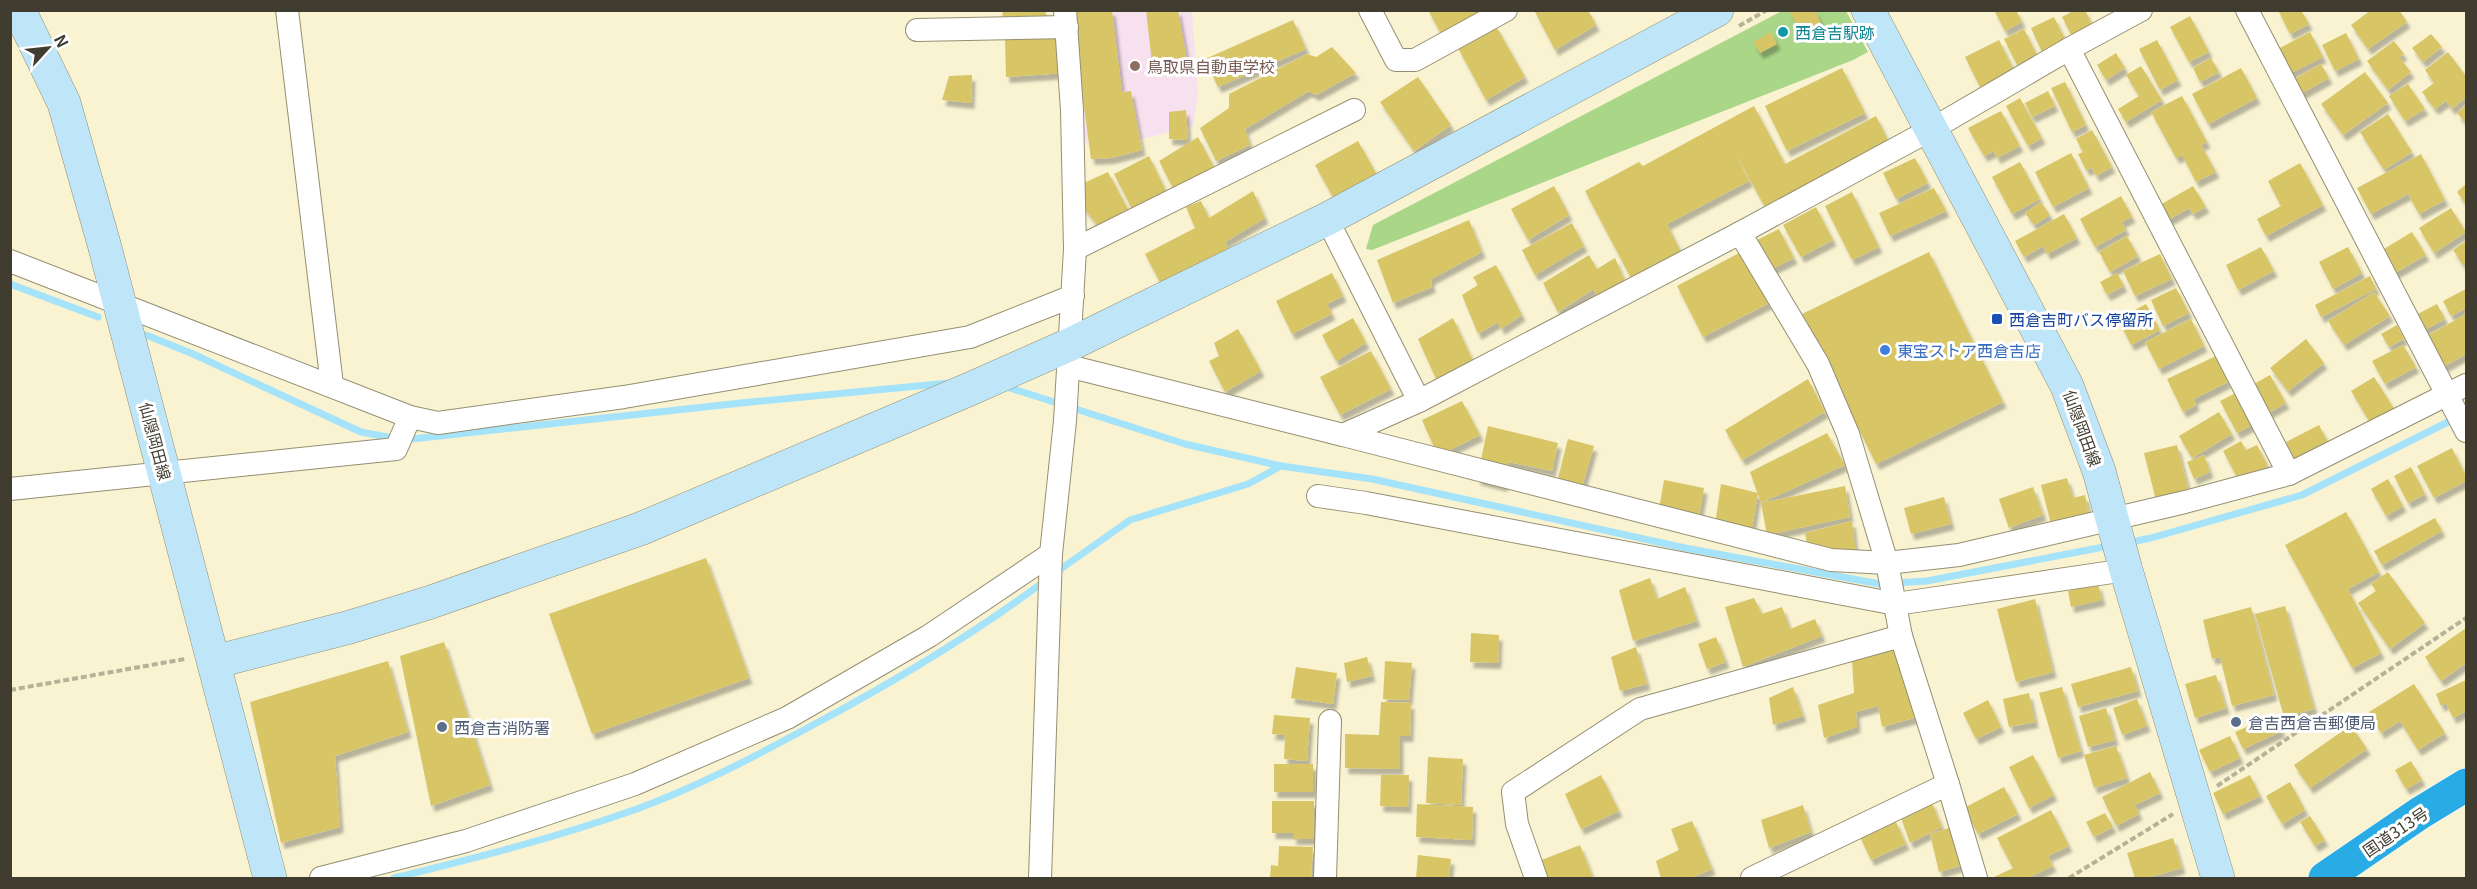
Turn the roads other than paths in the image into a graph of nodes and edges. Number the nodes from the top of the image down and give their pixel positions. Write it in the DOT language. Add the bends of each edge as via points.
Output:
graph roads {
  1 [pos="19,10"];
  2 [pos="286,10"];
  3 [pos="1370,10"];
  4 [pos="1717,10"];
  5 [pos="1868,10"];
  6 [pos="2141,10"];
  7 [pos="2247,10"];
  8 [pos="1504,11"];
  9 [pos="1066,19"];
  10 [pos="917,30"];
  11 [pos="2068,49"];
  12 [pos="1354,110"];
  13 [pos="1932,129"];
  14 [pos="1327,219"];
  15 [pos="1740,233"];
  16 [pos="1075,249"];
  17 [pos="10,261"];
  18 [pos="1073,296"];
  19 [pos="119,303"];
  20 [pos="1069,355"];
  21 [pos="332,385"];
  22 [pos="2457,390"];
  23 [pos="1419,401"];
  24 [pos="410,417"];
  25 [pos="2466,430"];
  26 [pos="1343,435"];
  27 [pos="164,473"];
  28 [pos="2289,474"];
  29 [pos="10,489"];
  30 [pos="1318,496"];
  31 [pos="2113,524"];
  32 [pos="1051,560"];
  33 [pos="1887,562"];
  34 [pos="2125,566"];
  35 [pos="1896,604"];
  36 [pos="1901,636"];
  37 [pos="214,662"];
  38 [pos="1330,721"];
  39 [pos="1948,784"];
  40 [pos="2466,785"];
  41 [pos="270,879"];
  42 [pos="321,879"];
  43 [pos="1040,879"];
  44 [pos="1325,879"];
  45 [pos="1536,879"];
  46 [pos="1752,879"];
  47 [pos="1976,879"];
  48 [pos="2218,879"];
  49 [pos="2325,879"];
  1 -- 19 [label="main road, 仙隠岡田線" via="63,103"];
  2 -- 21 [label="street"];
  3 -- 8 [label="street" via="1396,60 1415,60"];
  4 -- 14 [label="main road"];
  5 -- 13 [label="main road, 仙隠岡田線"];
  6 -- 11 [label="street"];
  7 -- 22 [label="street"];
  9 -- 10 [label="street"];
  9 -- 16 [label="street"];
  11 -- 13 [label="street"];
  11 -- 28 [label="street"];
  12 -- 16 [label="street"];
  13 -- 15 [label="street"];
  13 -- 31 [label="main road, 仙隠岡田線" via="2067,386 2099,471"];
  14 -- 20 [label="main road"];
  14 -- 23 [label="street"];
  15 -- 23 [label="street"];
  15 -- 33 [label="street" via="1822,374 1848,434"];
  16 -- 18 [label="street"];
  17 -- 19 [label="street"];
  18 -- 20 [label="street"];
  18 -- 24 [label="street" via="970,337 612,398 438,423"];
  19 -- 21 [label="street"];
  19 -- 27 [label="main road, 仙隠岡田線"];
  20 -- 26 [label="street"];
  20 -- 32 [label="street"];
  20 -- 37 [label="main road" via="1011,370 640,529 428,603"];
  21 -- 24 [label="street"];
  22 -- 25 [label="street"];
  22 -- 28 [label="street"];
  23 -- 26 [label="street"];
  24 -- 27 [label="street" via="396,448"];
  26 -- 33 [label="street" via="1831,561"];
  27 -- 29 [label="street"];
  27 -- 37 [label="main road, 仙隠岡田線"];
  28 -- 31 [label="street"];
  30 -- 35 [label="street"];
  31 -- 33 [label="street" via="1959,555"];
  31 -- 34 [label="main road, 仙隠岡田線"];
  32 -- 42 [label="street" via="787,718 624,788 466,841"];
  32 -- 43 [label="street"];
  33 -- 35 [label="street"];
  34 -- 35 [label="street"];
  34 -- 48 [label="main road, 仙隠岡田線"];
  35 -- 36 [label="street"];
  36 -- 39 [label="street"];
  36 -- 45 [label="street" via="1640,709 1513,792 1517,824"];
  37 -- 41 [label="main road, 仙隠岡田線"];
  38 -- 44 [label="street"];
  39 -- 46 [label="street"];
  39 -- 47 [label="street"];
  40 -- 49 [label="highway, 国道313号"];
}
